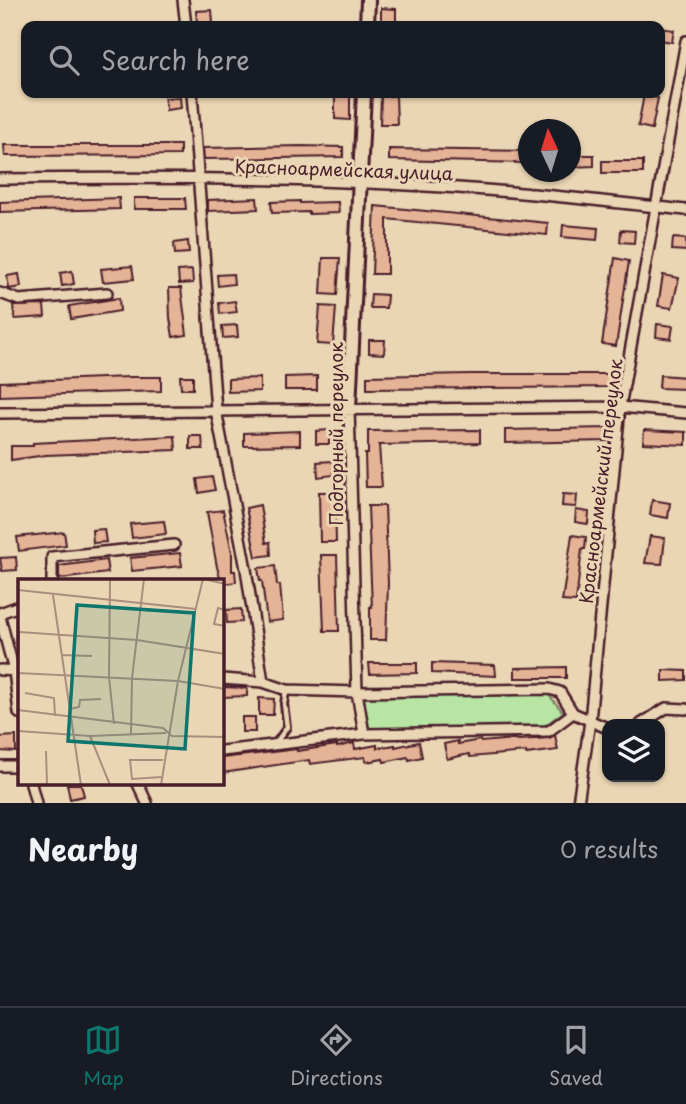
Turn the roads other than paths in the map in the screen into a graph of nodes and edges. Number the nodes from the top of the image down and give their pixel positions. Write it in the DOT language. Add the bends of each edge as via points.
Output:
graph roads {
  1 [pos="184,0"];
  2 [pos="368,0"];
  3 [pos="186,21"];
  4 [pos="367,21"];
  5 [pos="686,41"];
  6 [pos="192,98"];
  7 [pos="364,98"];
  8 [pos="0,179"];
  9 [pos="199,179"];
  10 [pos="360,183"];
  11 [pos="657,207"];
  12 [pos="686,210"];
  13 [pos="0,293"];
  14 [pos="107,293"];
  15 [pos="620,407"];
  16 [pos="349,408"];
  17 [pos="216,410"];
  18 [pos="0,413"];
  19 [pos="686,413"];
  20 [pos="174,545"];
  21 [pos="52,579"];
  22 [pos="18,606"];
  23 [pos="0,615"];
  24 [pos="0,670"];
  25 [pos="16,671"];
  26 [pos="224,679"];
  27 [pos="263,682"];
  28 [pos="287,690"];
  29 [pos="357,692"];
  30 [pos="18,699"];
  31 [pos="686,709"];
  32 [pos="573,713"];
  33 [pos="649,719"];
  34 [pos="590,721"];
  35 [pos="602,726"];
  36 [pos="364,734"];
  37 [pos="275,744"];
  38 [pos="224,751"];
  39 [pos="0,766"];
  40 [pos="18,766"];
  41 [pos="32,786"];
  42 [pos="139,786"];
  43 [pos="36,803"];
  44 [pos="148,803"];
  45 [pos="578,803"];
  1 -- 3 [label="street"];
  2 -- 4 [label="main road"];
  5 -- 11 [label="street, Красноармейский переулок"];
  6 -- 9 [label="street"];
  7 -- 10 [label="main road, Подгорный переулок"];
  8 -- 9 [label="street, Красноармейская улица"];
  9 -- 10 [label="street, Красноармейская улица"];
  9 -- 17 [label="street"];
  10 -- 11 [label="street, Красноармейская улица"];
  10 -- 16 [label="main road, Подгорный переулок"];
  11 -- 12 [label="street, Красноармейская улица"];
  11 -- 15 [label="street, Красноармейский переулок"];
  13 -- 14 [label="street" via="19,300"];
  15 -- 16 [label="street"];
  15 -- 19 [label="street"];
  15 -- 34 [label="street, Красноармейский переулок"];
  16 -- 17 [label="street"];
  16 -- 29 [label="street, Подгорный переулок"];
  17 -- 18 [label="street"];
  17 -- 27 [label="street"];
  20 -- 21 [label="street" via="52,557"];
  22 -- 23 [label="street"];
  23 -- 25 [label="street"];
  24 -- 25 [label="street"];
  25 -- 30 [label="street"];
  26 -- 27 [label="street"];
  27 -- 28 [label="street"];
  28 -- 29 [label="street"];
  28 -- 37 [label="lane" via="287,727"];
  29 -- 32 [label="street" via="549,689 560,692"];
  29 -- 36 [label="street, Подгорный переулок"];
  31 -- 33 [label="street" via="666,708"];
  32 -- 34 [label="street"];
  32 -- 36 [label="street" via="549,731"];
  34 -- 35 [label="street"];
  34 -- 45 [label="street, Красноармейский переулок"];
  36 -- 37 [label="street"];
  37 -- 38 [label="street"];
  39 -- 40 [label="street"];
  41 -- 43 [label="street"];
  42 -- 44 [label="street"];
}
